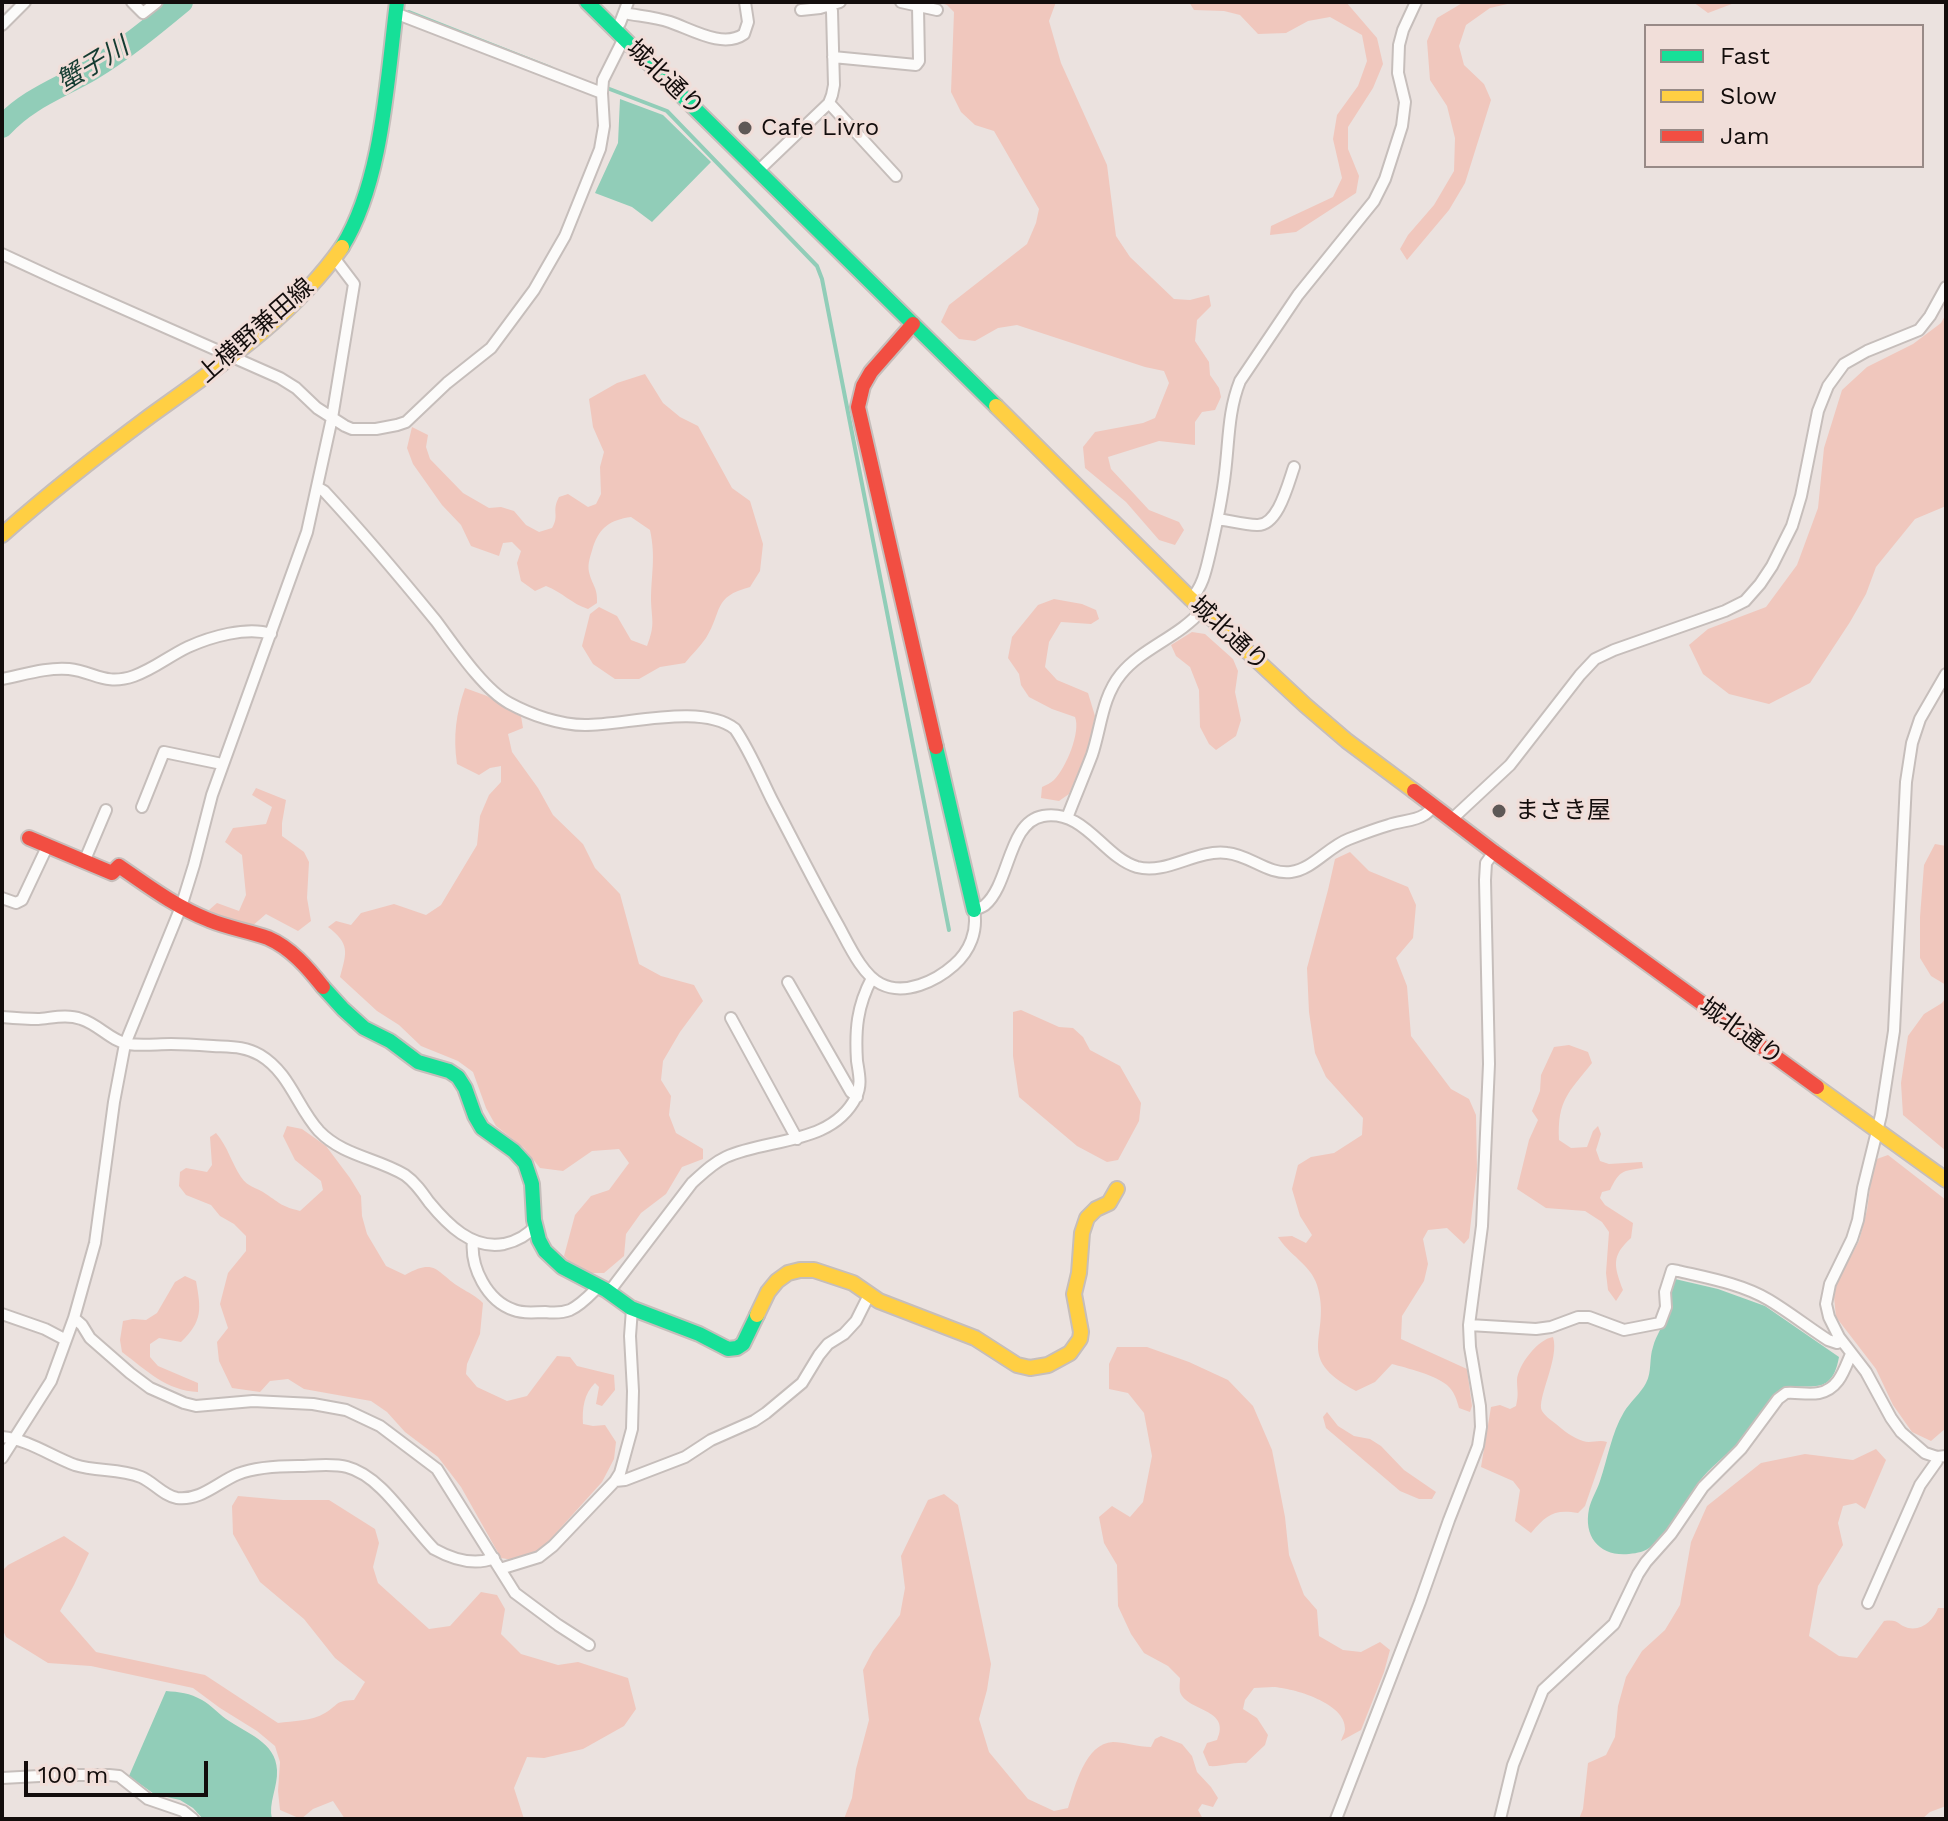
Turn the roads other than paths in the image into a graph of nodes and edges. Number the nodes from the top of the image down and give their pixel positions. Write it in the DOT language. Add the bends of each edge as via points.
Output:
graph roads {
  1 [pos="25,2"];
  2 [pos="132,2"];
  3 [pos="157,2"];
  4 [pos="587,2"];
  5 [pos="628,2"];
  6 [pos="745,2"];
  7 [pos="901,2"];
  8 [pos="1416,2"];
  9 [pos="834,4"];
  10 [pos="396,7"];
  11 [pos="918,7"];
  12 [pos="801,10"];
  13 [pos="937,10"];
  14 [pos="624,13"];
  15 [pos="2,25"];
  16 [pos="620,34"];
  17 [pos="833,57"];
  18 [pos="602,93"];
  19 [pos="829,103"];
  20 [pos="759,170"];
  21 [pos="896,176"];
  22 [pos="2,254"];
  23 [pos="335,259"];
  24 [pos="1946,287"];
  25 [pos="913,324"];
  26 [pos="230,358"];
  27 [pos="332,418"];
  28 [pos="1294,467"];
  29 [pos="317,487"];
  30 [pos="1218,519"];
  31 [pos="2,535"];
  32 [pos="1191,599"];
  33 [pos="1202,610"];
  34 [pos="271,634"];
  35 [pos="1946,674"];
  36 [pos="2,679"];
  37 [pos="222,764"];
  38 [pos="1433,806"];
  39 [pos="142,807"];
  40 [pos="106,810"];
  41 [pos="1067,818"];
  42 [pos="1451,820"];
  43 [pos="29,838"];
  44 [pos="47,847"];
  45 [pos="1494,852"];
  46 [pos="84,862"];
  47 [pos="2,898"];
  48 [pos="181,907"];
  49 [pos="974,910"];
  50 [pos="872,978"];
  51 [pos="788,982"];
  52 [pos="2,1017"];
  53 [pos="731,1018"];
  54 [pos="125,1044"];
  55 [pos="857,1097"];
  56 [pos="1878,1130"];
  57 [pos="797,1139"];
  58 [pos="1946,1180"];
  59 [pos="1117,1189"];
  60 [pos="535,1226"];
  61 [pos="473,1240"];
  62 [pos="604,1289"];
  63 [pos="869,1295"];
  64 [pos="632,1309"];
  65 [pos="2,1314"];
  66 [pos="74,1318"];
  67 [pos="1469,1325"];
  68 [pos="66,1340"];
  69 [pos="1842,1341"];
  70 [pos="1851,1354"];
  71 [pos="8,1437"];
  72 [pos="1942,1457"];
  73 [pos="2,1458"];
  74 [pos="615,1481"];
  75 [pos="494,1558"];
  76 [pos="500,1569"];
  77 [pos="1868,1603"];
  78 [pos="589,1645"];
  79 [pos="2,1778"];
  80 [pos="193,1819"];
  81 [pos="1336,1819"];
  82 [pos="1500,1819"];
  1 -- 15 [label="street"];
  2 -- 3 [label="street" via="143,13"];
  4 -- 16 [label="street, 城北通り"];
  5 -- 14 [label="street"];
  6 -- 14 [label="street" via="744,34 729,39"];
  7 -- 11 [label="street"];
  8 -- 30 [label="street" via="1399,45 1405,102 1385,179 1240,381 1230,417"];
  9 -- 12 [label="street"];
  9 -- 17 [label="street"];
  10 -- 18 [label="street" via="402,14"];
  10 -- 23 [label="street, 上横野兼田線" via="377,148 354,224"];
  11 -- 13 [label="street"];
  11 -- 17 [label="street" via="916,65"];
  14 -- 16 [label="street"];
  16 -- 18 [label="street"];
  16 -- 20 [label="street, 城北通り"];
  17 -- 19 [label="street"];
  18 -- 27 [label="street" via="602,139 565,236 491,348 406,422 352,429"];
  19 -- 20 [label="street"];
  19 -- 21 [label="street"];
  20 -- 25 [label="street, 城北通り"];
  22 -- 26 [label="street"];
  23 -- 26 [label="street, 上横野兼田線" via="288,309"];
  23 -- 27 [label="street" via="354,284"];
  24 -- 42 [label="street" via="1919,330 1844,364 1828,386 1792,526 1772,566 1745,601 1595,659 1510,765"];
  25 -- 32 [label="street, 城北通り"];
  25 -- 49 [label="street" via="871,372 858,407"];
  26 -- 27 [label="street" via="280,378"];
  26 -- 31 [label="street, 上横野兼田線"];
  27 -- 29 [label="street"];
  28 -- 30 [label="street" via="1268,524"];
  29 -- 34 [label="street"];
  29 -- 50 [label="street" via="371,541 475,671 508,703 585,725 695,717 716,719 735,729 851,949"];
  30 -- 32 [label="street" via="1203,579"];
  32 -- 33 [label="street, 城北通り"];
  33 -- 38 [label="street, 城北通り" via="1337,732"];
  33 -- 41 [label="street" via="1134,661 1111,688"];
  34 -- 36 [label="street" via="213,639 118,680 65,669"];
  34 -- 37 [label="street"];
  35 -- 56 [label="street" via="1920,719 1906,782 1894,1031"];
  37 -- 39 [label="street" via="164,752"];
  37 -- 48 [label="street"];
  38 -- 41 [label="street" via="1421,817 1339,843 1294,872 1227,853 1141,868"];
  38 -- 42 [label="street, 城北通り"];
  40 -- 46 [label="street"];
  41 -- 49 [label="street" via="1042,816 1024,828 995,892 985,906"];
  42 -- 45 [label="street, 城北通り"];
  43 -- 44 [label="street"];
  44 -- 46 [label="street"];
  44 -- 47 [label="street" via="22,900"];
  45 -- 56 [label="street, 城北通り"];
  45 -- 67 [label="street" via="1486,863 1485,880 1486,1157"];
  46 -- 48 [label="street" via="112,873 119,866"];
  48 -- 54 [label="street"];
  48 -- 60 [label="street" via="283,947 365,1028 410,1058 459,1078 475,1119 529,1169"];
  49 -- 50 [label="street" via="973,938 941,974 905,988"];
  50 -- 55 [label="street" via="857,1014"];
  51 -- 55 [label="street"];
  52 -- 54 [label="street" via="80,1018"];
  53 -- 57 [label="street"];
  54 -- 61 [label="street" via="233,1046 260,1055 284,1076 310,1119 334,1144 410,1179 451,1226"];
  54 -- 66 [label="street" via="95,1243"];
  55 -- 57 [label="street" via="836,1121"];
  56 -- 58 [label="street, 城北通り"];
  56 -- 69 [label="street" via="1858,1220 1826,1304"];
  57 -- 62 [label="street" via="751,1149 708,1167"];
  59 -- 63 [label="street" via="1112,1200 1091,1212 1083,1230 1074,1291 1080,1343 1049,1365 1020,1366 977,1338"];
  60 -- 61 [label="street" via="507,1244"];
  60 -- 62 [label="street" via="545,1252 557,1264"];
  61 -- 62 [label="street" via="480,1279 516,1311 558,1313"];
  62 -- 64 [label="street"];
  63 -- 64 [label="street" via="838,1277 794,1270 768,1290 748,1337 731,1350"];
  63 -- 74 [label="street" via="856,1321 828,1344 802,1383 766,1413 685,1457"];
  64 -- 74 [label="street" via="632,1429"];
  65 -- 68 [label="street"];
  66 -- 68 [label="street"];
  66 -- 75 [label="street" via="130,1373 184,1403 313,1404 346,1410 380,1426 437,1469"];
  67 -- 69 [label="street" via="1536,1329 1578,1317 1624,1330 1660,1323 1672,1270 1756,1294 1828,1340"];
  67 -- 81 [label="street" via="1480,1406 1478,1446"];
  68 -- 71 [label="street" via="51,1381"];
  69 -- 70 [label="street"];
  70 -- 72 [label="street" via="1901,1432 1925,1453"];
  70 -- 82 [label="street" via="1831,1388 1786,1393 1778,1399 1646,1562 1614,1624 1543,1690 1513,1765"];
  71 -- 73 [label="street"];
  71 -- 75 [label="street" via="75,1465 129,1473 174,1498 200,1495 246,1471 346,1467 376,1482 434,1549 482,1563"];
  72 -- 77 [label="street" via="1920,1485"];
  74 -- 76 [label="street" via="539,1557"];
  75 -- 76 [label="street"];
  76 -- 78 [label="street" via="524,1602"];
  79 -- 80 [label="street" via="119,1776 148,1799"];
}
